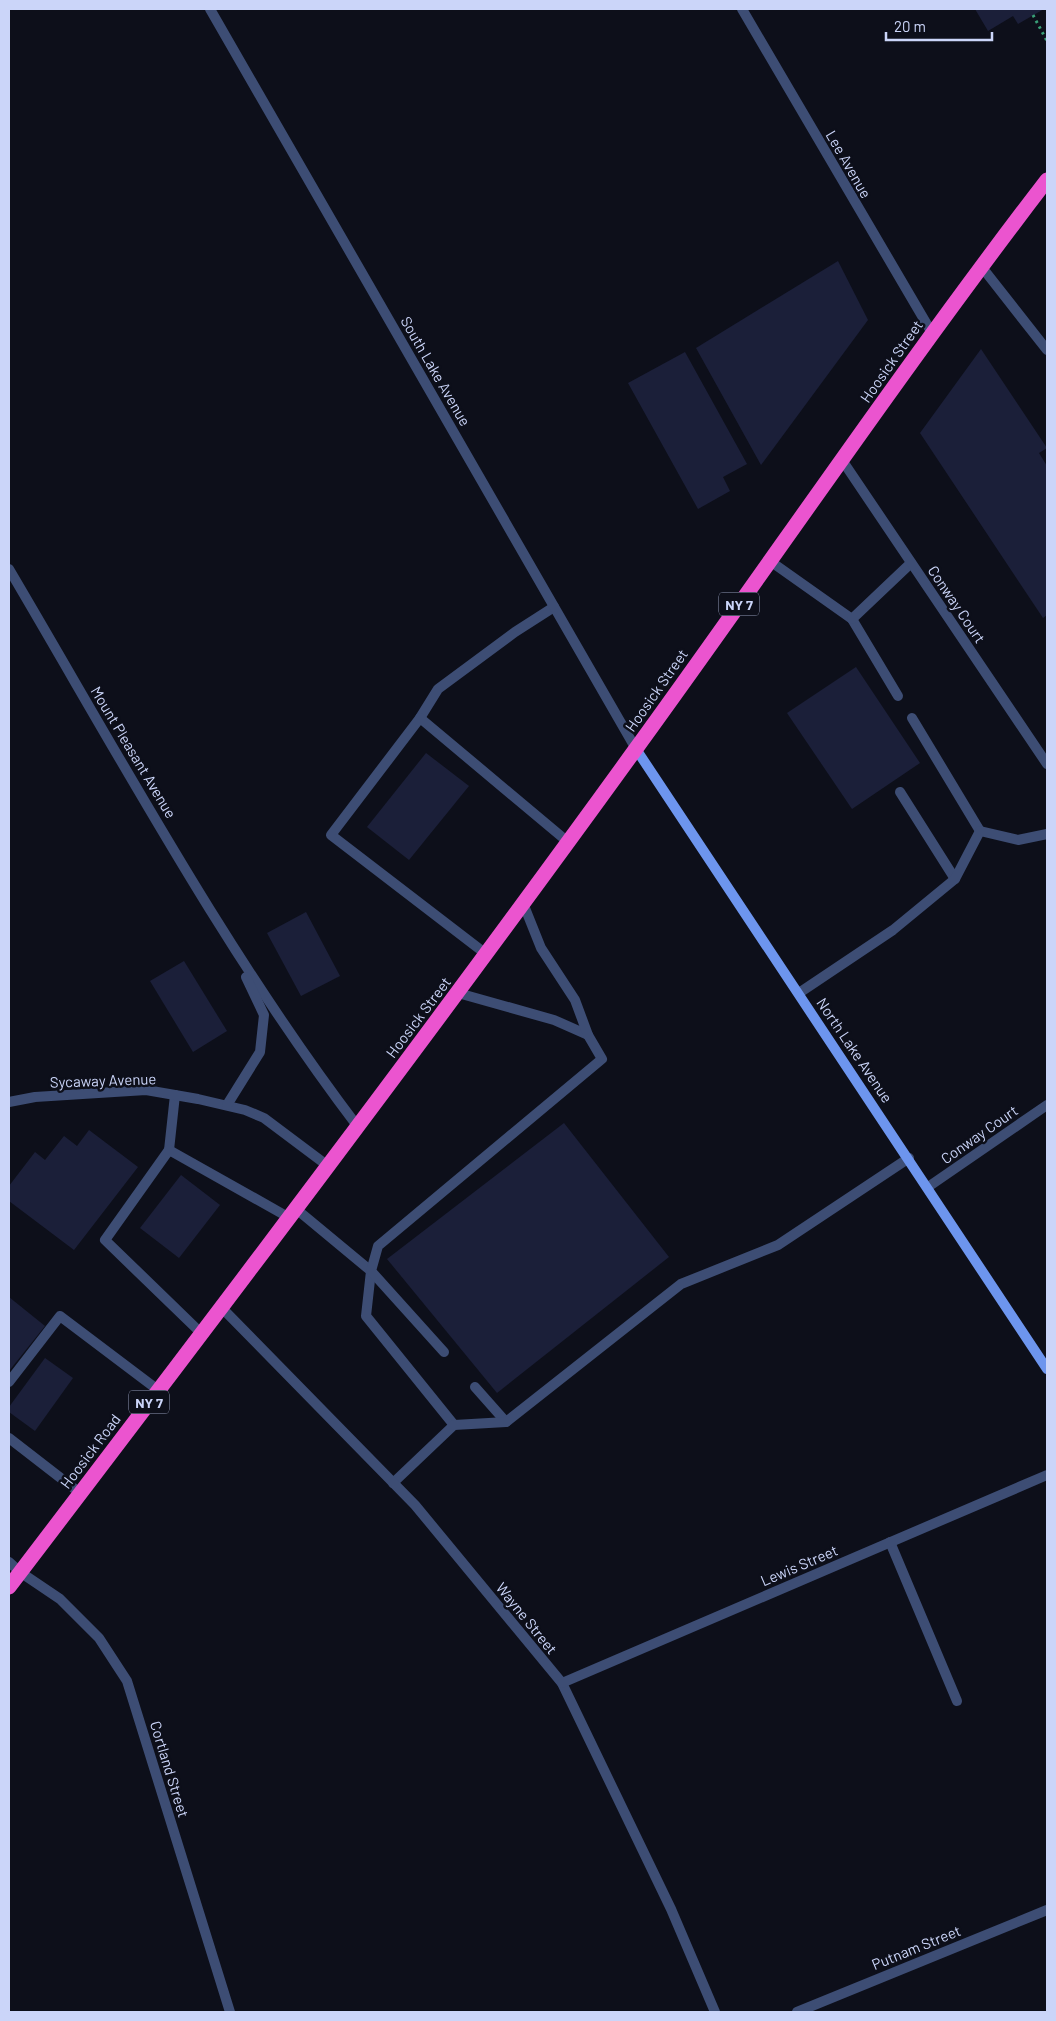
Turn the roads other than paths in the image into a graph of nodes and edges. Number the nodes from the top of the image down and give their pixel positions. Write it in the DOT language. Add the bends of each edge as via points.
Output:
graph roads {
  1 [pos="210,9"];
  2 [pos="742,9"];
  3 [pos="1047,180"];
  4 [pos="981,266"];
  5 [pos="932,333"];
  6 [pos="1047,350"];
  7 [pos="842,460"];
  8 [pos="770,561"];
  9 [pos="912,563"];
  10 [pos="9,569"];
  11 [pos="554,607"];
  12 [pos="852,619"];
  13 [pos="898,696"];
  14 [pos="420,718"];
  15 [pos="912,718"];
  16 [pos="636,749"];
  17 [pos="1047,764"];
  18 [pos="900,792"];
  19 [pos="980,831"];
  20 [pos="1047,834"];
  21 [pos="568,842"];
  22 [pos="955,879"];
  23 [pos="524,903"];
  24 [pos="234,951"];
  25 [pos="486,954"];
  26 [pos="458,993"];
  27 [pos="799,993"];
  28 [pos="588,1035"];
  29 [pos="176,1095"];
  30 [pos="9,1102"];
  31 [pos="227,1105"];
  32 [pos="1047,1105"];
  33 [pos="358,1127"];
  34 [pos="169,1150"];
  35 [pos="909,1158"];
  36 [pos="328,1166"];
  37 [pos="928,1187"];
  38 [pos="292,1212"];
  39 [pos="372,1271"];
  40 [pos="221,1307"];
  41 [pos="201,1333"];
  42 [pos="444,1352"];
  43 [pos="1047,1369"];
  44 [pos="9,1382"];
  45 [pos="475,1387"];
  46 [pos="158,1390"];
  47 [pos="506,1422"];
  48 [pos="454,1425"];
  49 [pos="9,1438"];
  50 [pos="1047,1475"];
  51 [pos="393,1482"];
  52 [pos="80,1493"];
  53 [pos="890,1542"];
  54 [pos="15,1567"];
  55 [pos="9,1587"];
  56 [pos="562,1683"];
  57 [pos="957,1701"];
  58 [pos="1047,1910"];
  59 [pos="230,2012"];
  60 [pos="715,2012"];
  61 [pos="797,2012"];
  1 -- 11 [label="street, South Lake Avenue"];
  2 -- 5 [label="street, Lee Avenue"];
  3 -- 4 [label="highway, Hoosick Street / NY 7"];
  4 -- 5 [label="highway, Hoosick Street / NY 7"];
  4 -- 6 [label="street"];
  5 -- 7 [label="highway, Hoosick Street / NY 7"];
  7 -- 8 [label="highway, Hoosick Street / NY 7"];
  7 -- 9 [label="street, Conway Court"];
  8 -- 12 [label="street"];
  8 -- 16 [label="highway, Hoosick Street / NY 7"];
  9 -- 12 [label="street"];
  9 -- 17 [label="street, Conway Court"];
  10 -- 24 [label="street, Mount Pleasant Avenue"];
  11 -- 14 [label="street" via="438,689"];
  11 -- 16 [label="street, South Lake Avenue"];
  12 -- 13 [label="street"];
  14 -- 21 [label="street"];
  14 -- 25 [label="street" via="331,835"];
  15 -- 19 [label="street"];
  16 -- 21 [label="highway, Hoosick Street / NY 7"];
  16 -- 27 [label="street, North Lake Avenue"];
  18 -- 22 [label="street"];
  19 -- 20 [label="street" via="1018,840"];
  19 -- 22 [label="street"];
  21 -- 23 [label="highway, Hoosick Street / NY 7"];
  22 -- 27 [label="street" via="893,930"];
  23 -- 25 [label="highway, Hoosick Street / NY 7"];
  23 -- 28 [label="street" via="541,948 575,1000"];
  24 -- 31 [label="street, Mount Pleasant Avenue" via="264,1015 260,1052"];
  24 -- 33 [label="street, Mount Pleasant Avenue" via="319,1076"];
  25 -- 26 [label="highway, Hoosick Street / NY 7"];
  26 -- 28 [label="street" via="554,1020"];
  26 -- 33 [label="highway, Hoosick Street / NY 7"];
  27 -- 35 [label="street, North Lake Avenue"];
  28 -- 39 [label="street" via="602,1059 378,1246"];
  29 -- 30 [label="street, Sycaway Avenue" via="146,1090 35,1097"];
  29 -- 31 [label="street, Sycaway Avenue"];
  29 -- 34 [label="street"];
  31 -- 36 [label="street, Sycaway Avenue" via="264,1118"];
  32 -- 37 [label="street, Conway Court"];
  33 -- 36 [label="highway, Hoosick Street / NY 7"];
  34 -- 38 [label="street"];
  34 -- 41 [label="street" via="105,1240"];
  35 -- 37 [label="street, North Lake Avenue"];
  35 -- 47 [label="street" via="778,1245 681,1284"];
  36 -- 38 [label="highway, Hoosick Street / NY 7"];
  37 -- 43 [label="street, North Lake Avenue"];
  38 -- 39 [label="street"];
  38 -- 40 [label="highway, Hoosick Road / NY 7"];
  39 -- 42 [label="street"];
  39 -- 48 [label="street" via="366,1316"];
  40 -- 41 [label="highway, Hoosick Road / NY 7"];
  40 -- 51 [label="street, Wayne Street"];
  41 -- 46 [label="highway, Hoosick Road / NY 7"];
  44 -- 46 [label="street" via="60,1316"];
  45 -- 47 [label="street"];
  46 -- 52 [label="highway, Hoosick Road / NY 7"];
  47 -- 48 [label="street"];
  48 -- 51 [label="street"];
  49 -- 52 [label="street"];
  50 -- 53 [label="street, Lewis Street"];
  51 -- 56 [label="street, Wayne Street"];
  52 -- 54 [label="highway, Hoosick Road / NY 7"];
  53 -- 56 [label="street, Lewis Street"];
  53 -- 57 [label="street"];
  54 -- 55 [label="highway, Hoosick Road / NY 7"];
  54 -- 59 [label="street, Cortland Street" via="60,1599 99,1638 127,1681"];
  56 -- 60 [label="street, Wayne Street" via="671,1909"];
  58 -- 61 [label="street, Putnam Street"];
}
